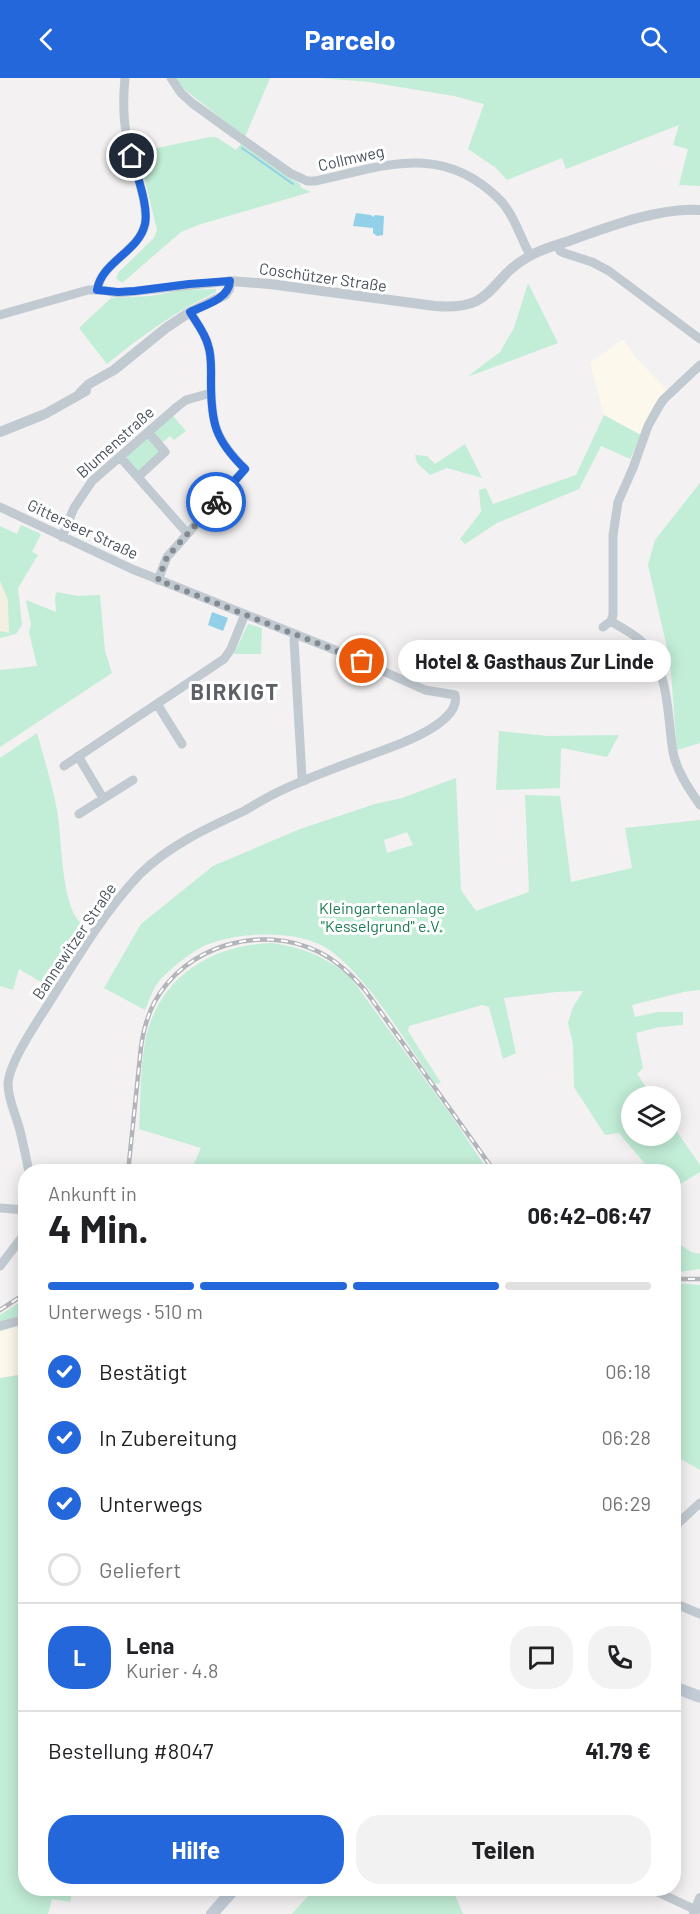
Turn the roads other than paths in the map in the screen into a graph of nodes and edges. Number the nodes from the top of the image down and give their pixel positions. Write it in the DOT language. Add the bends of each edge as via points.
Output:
graph roads {
  1 [pos="125,78"];
  2 [pos="171,78"];
  3 [pos="700,210"];
  4 [pos="557,245"];
  5 [pos="526,258"];
  6 [pos="230,281"];
  7 [pos="97,290"];
  8 [pos="190,312"];
  9 [pos="0,315"];
  10 [pos="700,339"];
  11 [pos="700,365"];
  12 [pos="211,393"];
  13 [pos="0,432"];
  14 [pos="148,432"];
  15 [pos="120,457"];
  16 [pos="138,477"];
  17 [pos="0,507"];
  18 [pos="187,533"];
  19 [pos="62,537"];
  20 [pos="158,580"];
  21 [pos="245,614"];
  22 [pos="296,634"];
  23 [pos="455,695"];
  24 [pos="157,704"];
  25 [pos="182,744"];
  26 [pos="78,756"];
  27 [pos="64,766"];
  28 [pos="133,780"];
  29 [pos="304,781"];
  30 [pos="104,798"];
  31 [pos="700,806"];
  32 [pos="79,814"];
  33 [pos="27,1164"];
  34 [pos="0,1208"];
  35 [pos="18,1209"];
  36 [pos="18,1242"];
  37 [pos="0,1266"];
  38 [pos="18,1321"];
  39 [pos="0,1326"];
  40 [pos="700,1503"];
  41 [pos="681,1521"];
  42 [pos="681,1605"];
  43 [pos="700,1614"];
  44 [pos="681,1690"];
  45 [pos="700,1697"];
  46 [pos="228,1896"];
  47 [pos="666,1896"];
  48 [pos="700,1898"];
  49 [pos="695,1912"];
  50 [pos="212,1914"];
  1 -- 7 [label="street" via="124,120 145,224 140,237 102,275"];
  2 -- 5 [label="street, Collmweg" via="192,103 307,181 416,162 447,167 469,177 499,199 517,226"];
  3 -- 4 [label="street" via="649,216"];
  4 -- 5 [label="street"];
  4 -- 10 [label="street" via="560,251 609,271"];
  5 -- 6 [label="street, Coschützer Straße" via="483,298 452,308"];
  6 -- 7 [label="street, Coschützer Straße" via="135,291"];
  6 -- 8 [label="street" via="225,295"];
  7 -- 9 [label="street, Coschützer Straße" via="77,292"];
  8 -- 12 [label="street" via="208,343"];
  8 -- 13 [label="street" via="95,387"];
  11 -- 31 [label="street" via="658,408 618,502 613,535 613,615 607,624 640,640 650,651 668,703 673,753 684,782"];
  12 -- 14 [label="street, Blumenstraße" via="186,400"];
  12 -- 18 [label="street" via="220,441 245,469"];
  14 -- 15 [label="street, Blumenstraße"];
  14 -- 16 [label="street" via="165,452"];
  15 -- 16 [label="street"];
  15 -- 19 [label="street, Blumenstraße" via="82,493"];
  16 -- 18 [label="street"];
  17 -- 19 [label="street, Gitterseer Straße"];
  18 -- 20 [label="street" via="167,557"];
  19 -- 20 [label="street, Gitterseer Straße"];
  20 -- 21 [label="street, Gitterseer Straße"];
  21 -- 22 [label="street, Gitterseer Straße"];
  21 -- 24 [label="street" via="224,659"];
  22 -- 23 [label="street, Gitterseer Straße" via="425,690"];
  22 -- 29 [label="street"];
  23 -- 29 [label="street, Bannewitzer Straße" via="454,708 426,732"];
  24 -- 25 [label="street"];
  24 -- 26 [label="street"];
  26 -- 27 [label="street"];
  26 -- 30 [label="street"];
  28 -- 30 [label="street"];
  29 -- 33 [label="street, Bannewitzer Straße" via="184,839 141,874 112,906 20,1051 8,1081"];
  30 -- 32 [label="street"];
  34 -- 35 [label="street"];
  36 -- 37 [label="street"];
  38 -- 39 [label="street"];
  40 -- 41 [label="street"];
  42 -- 43 [label="street"];
  44 -- 45 [label="main road"];
  46 -- 50 [label="main road"];
  47 -- 49 [label="street"];
  48 -- 49 [label="street"];
}
